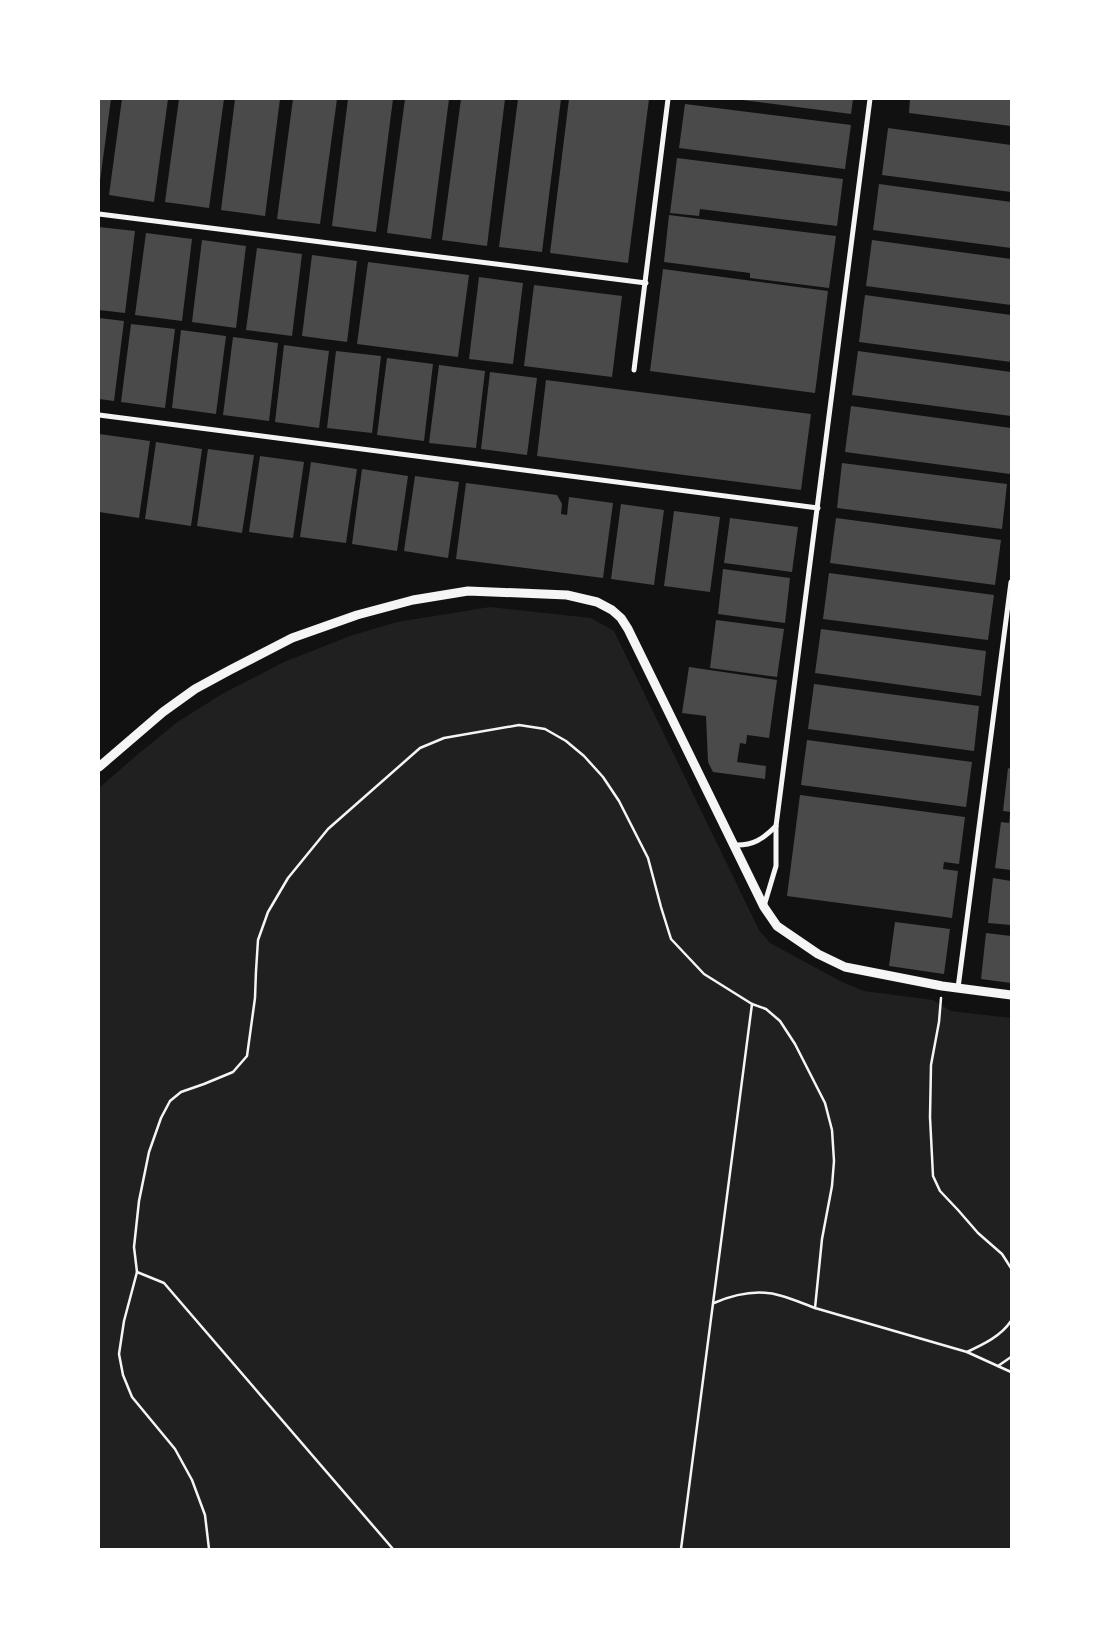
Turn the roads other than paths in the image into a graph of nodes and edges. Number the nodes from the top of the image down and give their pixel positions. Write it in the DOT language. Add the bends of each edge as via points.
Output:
graph roads {
  1 [pos="668,99"];
  2 [pos="870,99"];
  3 [pos="99,214"];
  4 [pos="646,283"];
  5 [pos="634,370"];
  6 [pos="99,416"];
  7 [pos="818,508"];
  8 [pos="1011,582"];
  9 [pos="99,768"];
  10 [pos="776,826"];
  11 [pos="734,845"];
  12 [pos="764,907"];
  13 [pos="958,988"];
  14 [pos="1011,995"];
  1 -- 4 [label="street"];
  2 -- 7 [label="street"];
  3 -- 4 [label="street"];
  4 -- 5 [label="street"];
  6 -- 7 [label="street"];
  7 -- 10 [label="street"];
  8 -- 13 [label="street"];
  9 -- 11 [label="street" via="163,712 195,689 292,638 357,615 440,595 468,591 567,595 597,602 621,618"];
  10 -- 11 [label="street" via="757,842"];
  10 -- 12 [label="street" via="776,866"];
  11 -- 12 [label="street"];
  12 -- 13 [label="street" via="777,926 818,954 845,966"];
  13 -- 14 [label="street"];
}
